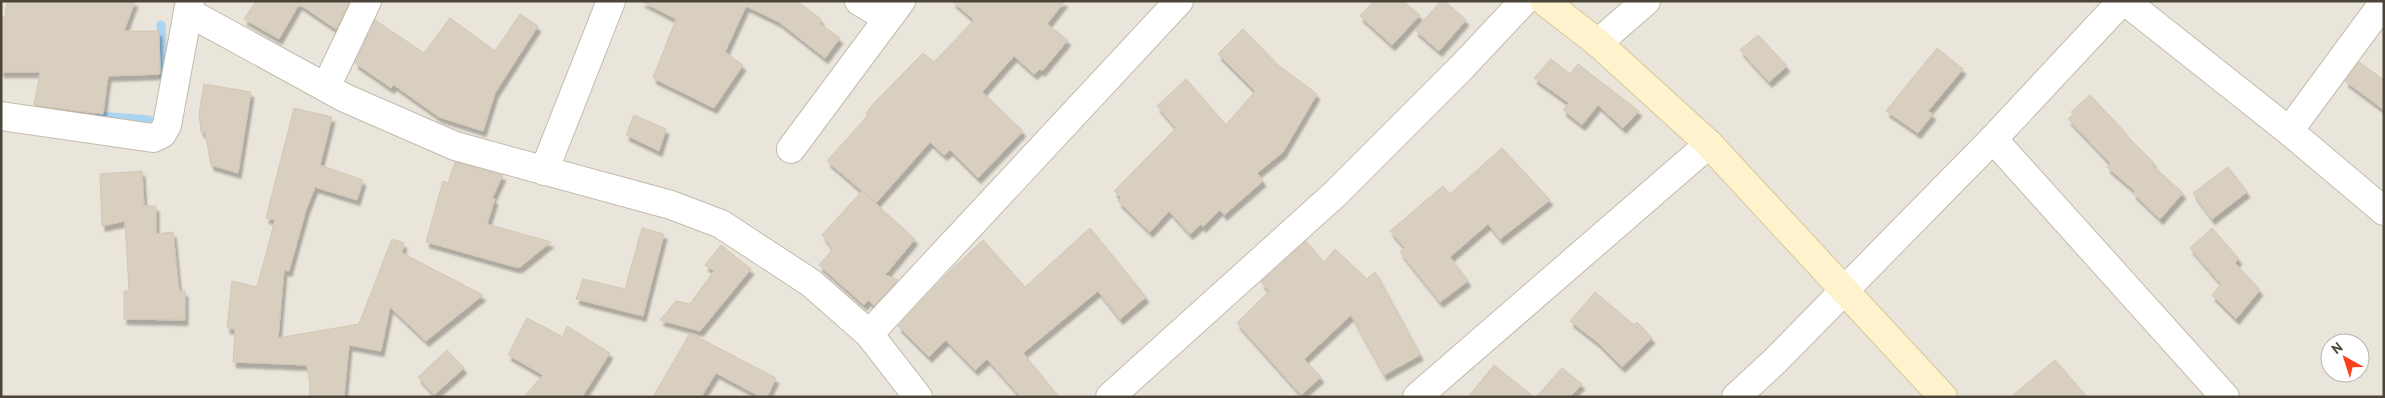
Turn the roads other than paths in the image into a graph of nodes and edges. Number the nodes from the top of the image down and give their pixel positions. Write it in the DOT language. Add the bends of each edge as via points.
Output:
graph roads {
  1 [pos="368,1"];
  2 [pos="611,1"];
  3 [pos="858,1"];
  4 [pos="1179,1"];
  5 [pos="1524,1"];
  6 [pos="1544,1"];
  7 [pos="1646,1"];
  8 [pos="2123,1"];
  9 [pos="2384,2"];
  10 [pos="189,7"];
  11 [pos="894,10"];
  12 [pos="1598,43"];
  13 [pos="326,87"];
  14 [pos="1,116"];
  15 [pos="2289,131"];
  16 [pos="1993,139"];
  17 [pos="1709,144"];
  18 [pos="791,149"];
  19 [pos="544,171"];
  20 [pos="2384,211"];
  21 [pos="1844,289"];
  22 [pos="869,334"];
  23 [pos="918,397"];
  24 [pos="1110,397"];
  25 [pos="1417,397"];
  26 [pos="1736,397"];
  27 [pos="1943,397"];
  28 [pos="2225,397"];
  1 -- 13 [label="street"];
  2 -- 19 [label="street"];
  3 -- 11 [label="street"];
  4 -- 22 [label="street"];
  5 -- 24 [label="street" via="1335,194"];
  6 -- 12 [label="main road"];
  7 -- 12 [label="street"];
  8 -- 15 [label="street"];
  8 -- 16 [label="street"];
  9 -- 15 [label="street"];
  10 -- 13 [label="street"];
  10 -- 14 [label="street" via="162,134 153,138"];
  11 -- 18 [label="street"];
  12 -- 17 [label="main road"];
  13 -- 19 [label="street" via="455,146"];
  15 -- 20 [label="street"];
  16 -- 21 [label="street"];
  16 -- 28 [label="street"];
  17 -- 21 [label="main road"];
  17 -- 25 [label="street"];
  19 -- 22 [label="street" via="670,205 721,224 811,283"];
  21 -- 26 [label="street"];
  21 -- 27 [label="main road"];
  22 -- 23 [label="street"];
}
